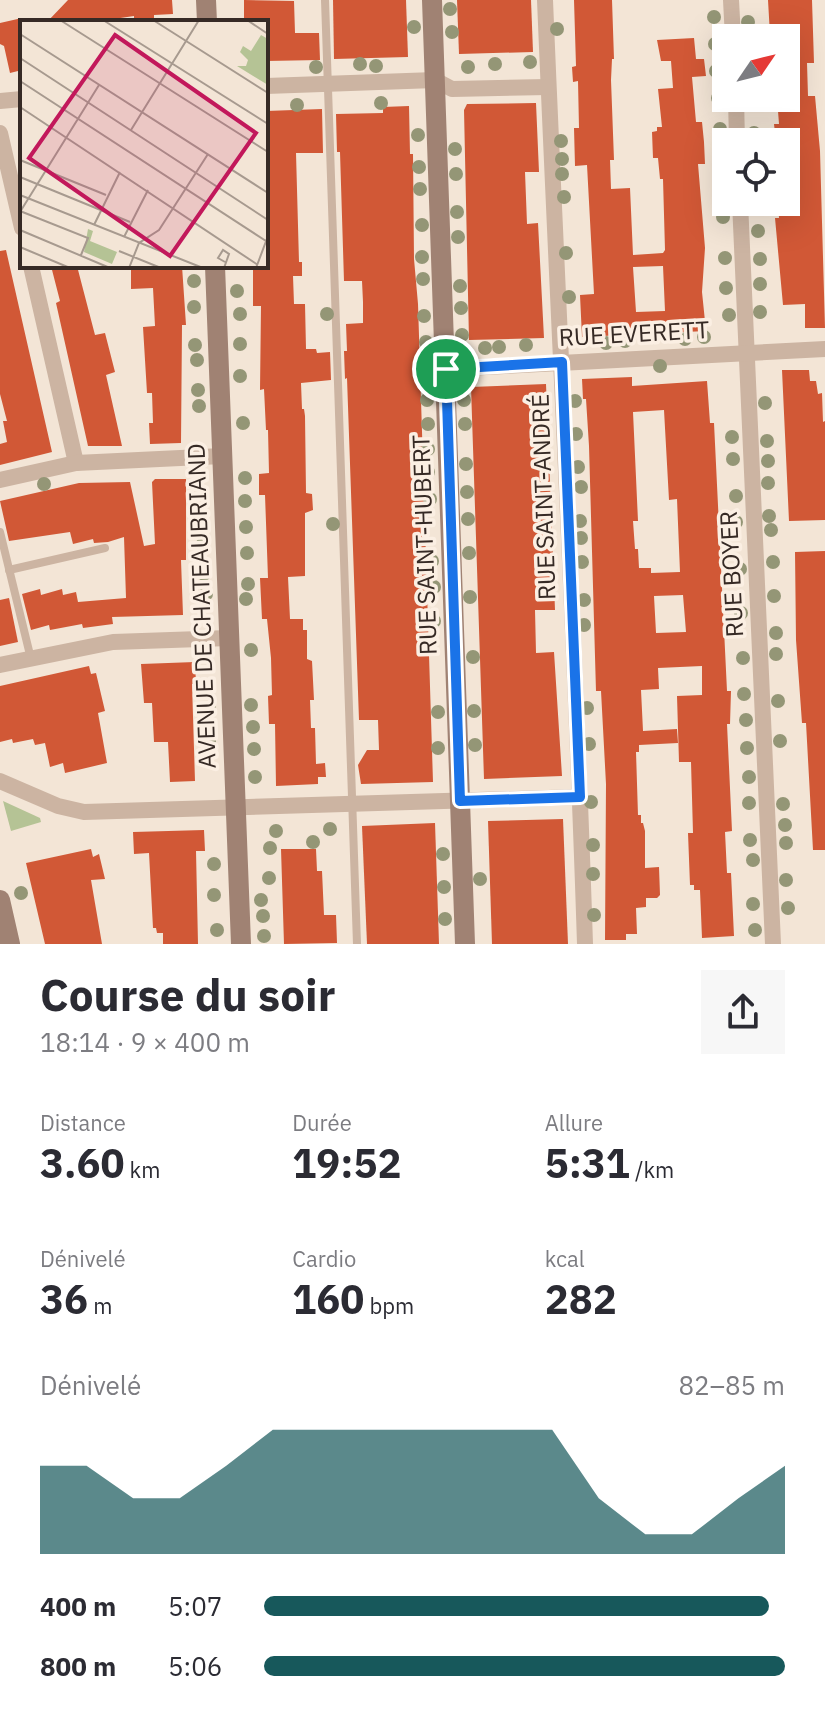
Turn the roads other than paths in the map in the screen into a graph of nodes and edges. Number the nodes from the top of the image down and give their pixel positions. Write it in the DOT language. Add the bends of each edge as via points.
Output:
graph roads {
  1 [pos="206,0"];
  2 [pos="325,0"];
  3 [pos="432,0"];
  4 [pos="545,0"];
  5 [pos="731,0"];
  6 [pos="207,20"];
  7 [pos="732,24"];
  8 [pos="435,80"];
  9 [pos="328,84"];
  10 [pos="268,86"];
  11 [pos="548,87"];
  12 [pos="20,99"];
  13 [pos="0,101"];
  14 [pos="0,133"];
  15 [pos="741,216"];
  16 [pos="20,219"];
  17 [pos="31,268"];
  18 [pos="215,268"];
  19 [pos="825,349"];
  20 [pos="747,352"];
  21 [pos="562,362"];
  22 [pos="446,369"];
  23 [pos="222,456"];
  24 [pos="76,463"];
  25 [pos="0,480"];
  26 [pos="0,532"];
  27 [pos="105,548"];
  28 [pos="9,570"];
  29 [pos="229,638"];
  30 [pos="31,659"];
  31 [pos="0,665"];
  32 [pos="0,781"];
  33 [pos="580,797"];
  34 [pos="460,801"];
  35 [pos="351,804"];
  36 [pos="236,808"];
  37 [pos="0,900"];
  38 [pos="10,944"];
  39 [pos="241,944"];
  40 [pos="357,944"];
  41 [pos="465,944"];
  42 [pos="585,944"];
  43 [pos="773,944"];
  1 -- 6 [label="street"];
  2 -- 9 [label="lane"];
  3 -- 8 [label="street, RUE SAINT-HUBERT"];
  4 -- 11 [label="street, RUE SAINT-ANDRÉ"];
  5 -- 7 [label="street"];
  8 -- 9 [label="street"];
  8 -- 11 [label="street" via="452,89"];
  8 -- 22 [label="street, RUE SAINT-HUBERT"];
  9 -- 10 [label="street"];
  9 -- 35 [label="lane"];
  11 -- 21 [label="street, RUE SAINT-ANDRÉ"];
  12 -- 13 [label="street"];
  14 -- 16 [label="street"];
  15 -- 20 [label="street, RUE BOYER"];
  17 -- 24 [label="street"];
  18 -- 23 [label="street, AVENUE DE CHATEAUBRIAND"];
  19 -- 20 [label="street, RUE EVERETT"];
  20 -- 21 [label="street, RUE EVERETT"];
  20 -- 43 [label="street, RUE BOYER"];
  21 -- 22 [label="street, RUE EVERETT"];
  21 -- 33 [label="street, RUE SAINT-ANDRÉ"];
  22 -- 34 [label="street, RUE SAINT-HUBERT"];
  23 -- 24 [label="street"];
  23 -- 29 [label="street, AVENUE DE CHATEAUBRIAND"];
  24 -- 25 [label="street"];
  26 -- 28 [label="lane"];
  27 -- 28 [label="lane"];
  28 -- 30 [label="lane"];
  29 -- 30 [label="street" via="113,642"];
  29 -- 36 [label="street, AVENUE DE CHATEAUBRIAND"];
  30 -- 31 [label="street"];
  32 -- 36 [label="street" via="78,811"];
  33 -- 34 [label="street"];
  33 -- 42 [label="street, RUE SAINT-ANDRÉ"];
  34 -- 35 [label="street"];
  34 -- 41 [label="street, RUE SAINT-HUBERT"];
  35 -- 36 [label="street"];
  35 -- 40 [label="lane"];
  36 -- 39 [label="street, AVENUE DE CHATEAUBRIAND"];
  37 -- 38 [label="street"];
}
